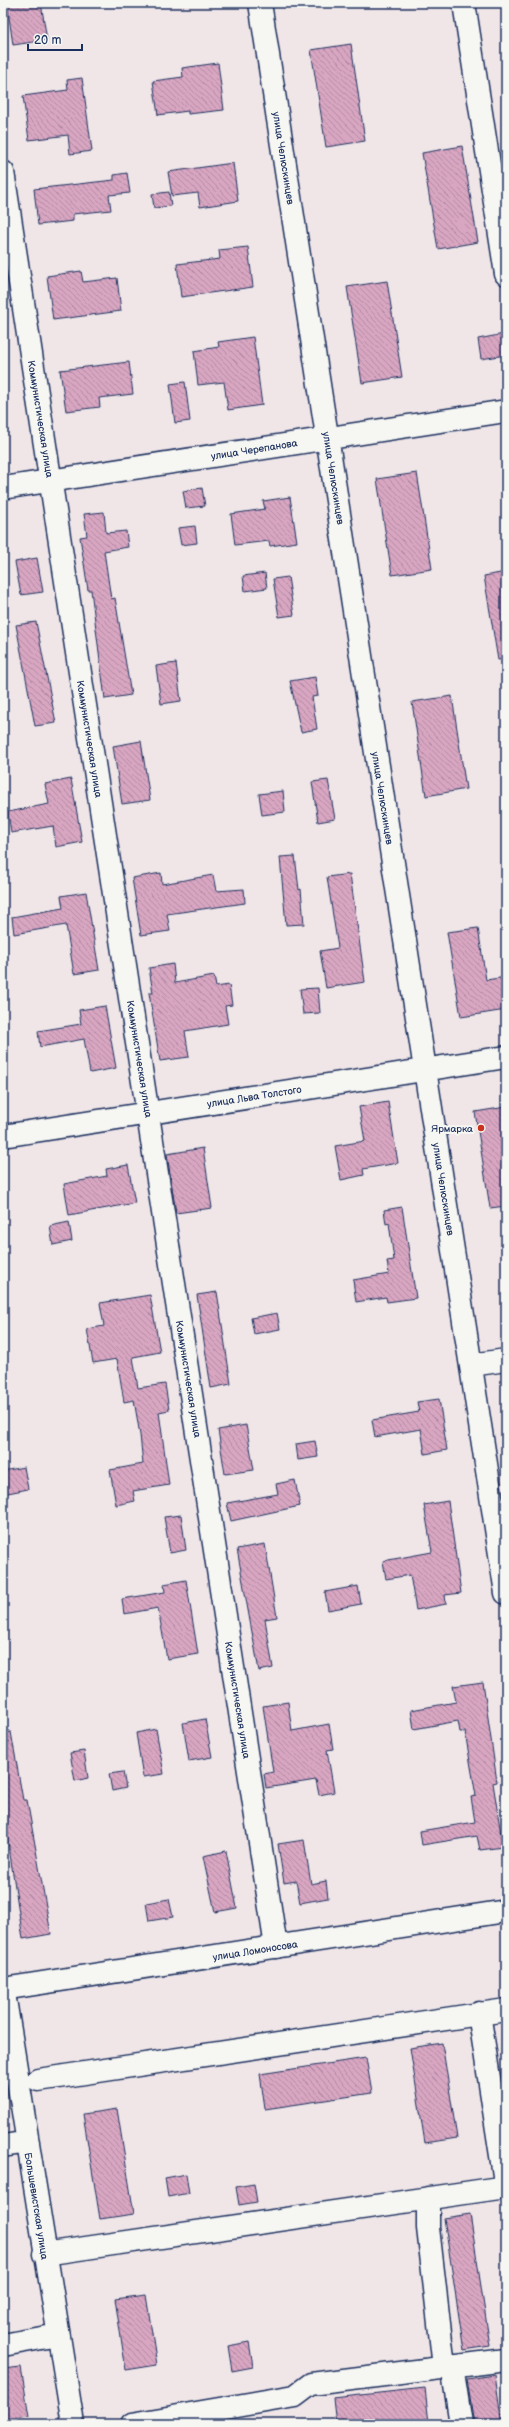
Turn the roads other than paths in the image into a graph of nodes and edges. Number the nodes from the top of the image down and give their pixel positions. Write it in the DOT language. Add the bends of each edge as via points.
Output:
graph roads {
  1 [pos="260,3"];
  2 [pos="464,3"];
  3 [pos="3,172"];
  4 [pos="506,274"];
  5 [pos="506,411"];
  6 [pos="328,438"];
  7 [pos="51,481"];
  8 [pos="3,488"];
  9 [pos="506,1057"];
  10 [pos="425,1069"];
  11 [pos="148,1112"];
  12 [pos="3,1136"];
  13 [pos="506,1360"];
  14 [pos="471,1366"];
  15 [pos="506,1593"];
  16 [pos="506,1911"];
  17 [pos="276,1947"];
  18 [pos="3,1989"];
  19 [pos="506,2010"];
  20 [pos="479,2014"];
  21 [pos="20,2083"];
  22 [pos="28,2142"];
  23 [pos="3,2146"];
  24 [pos="506,2187"];
  25 [pos="428,2198"];
  26 [pos="44,2254"];
  27 [pos="58,2335"];
  28 [pos="3,2345"];
  29 [pos="506,2360"];
  30 [pos="448,2367"];
  31 [pos="73,2424"];
  32 [pos="132,2424"];
  33 [pos="461,2424"];
  1 -- 6 [label="street, улица Челюскинцев"];
  2 -- 4 [label="street"];
  3 -- 7 [label="street, Коммунистическая улица"];
  5 -- 6 [label="street, улица Черепанова"];
  6 -- 7 [label="street, улица Черепанова"];
  6 -- 10 [label="street, улица Челюскинцев"];
  7 -- 8 [label="street, улица Черепанова"];
  7 -- 11 [label="street, Коммунистическая улица"];
  9 -- 10 [label="street, улица Льва Толстого"];
  10 -- 11 [label="street, улица Льва Толстого"];
  10 -- 14 [label="street, улица Челюскинцев"];
  11 -- 12 [label="street, улица Льва Толстого"];
  11 -- 17 [label="street, Коммунистическая улица"];
  13 -- 14 [label="street"];
  14 -- 15 [label="street, улица Челюскинцев"];
  16 -- 17 [label="street, улица Ломоносова"];
  17 -- 18 [label="street, улица Ломоносова"];
  18 -- 21 [label="street, Большевистская улица"];
  19 -- 20 [label="street"];
  20 -- 21 [label="street"];
  20 -- 24 [label="street"];
  21 -- 22 [label="street, Большевистская улица"];
  22 -- 23 [label="street"];
  22 -- 26 [label="street, Большевистская улица"];
  24 -- 25 [label="street"];
  25 -- 26 [label="street"];
  25 -- 30 [label="street" via="428,2228"];
  26 -- 27 [label="street, Большевистская улица"];
  27 -- 28 [label="street"];
  27 -- 31 [label="street, Большевистская улица"];
  29 -- 30 [label="street"];
  30 -- 32 [label="street" via="311,2384 295,2396"];
  30 -- 33 [label="street"];
}
